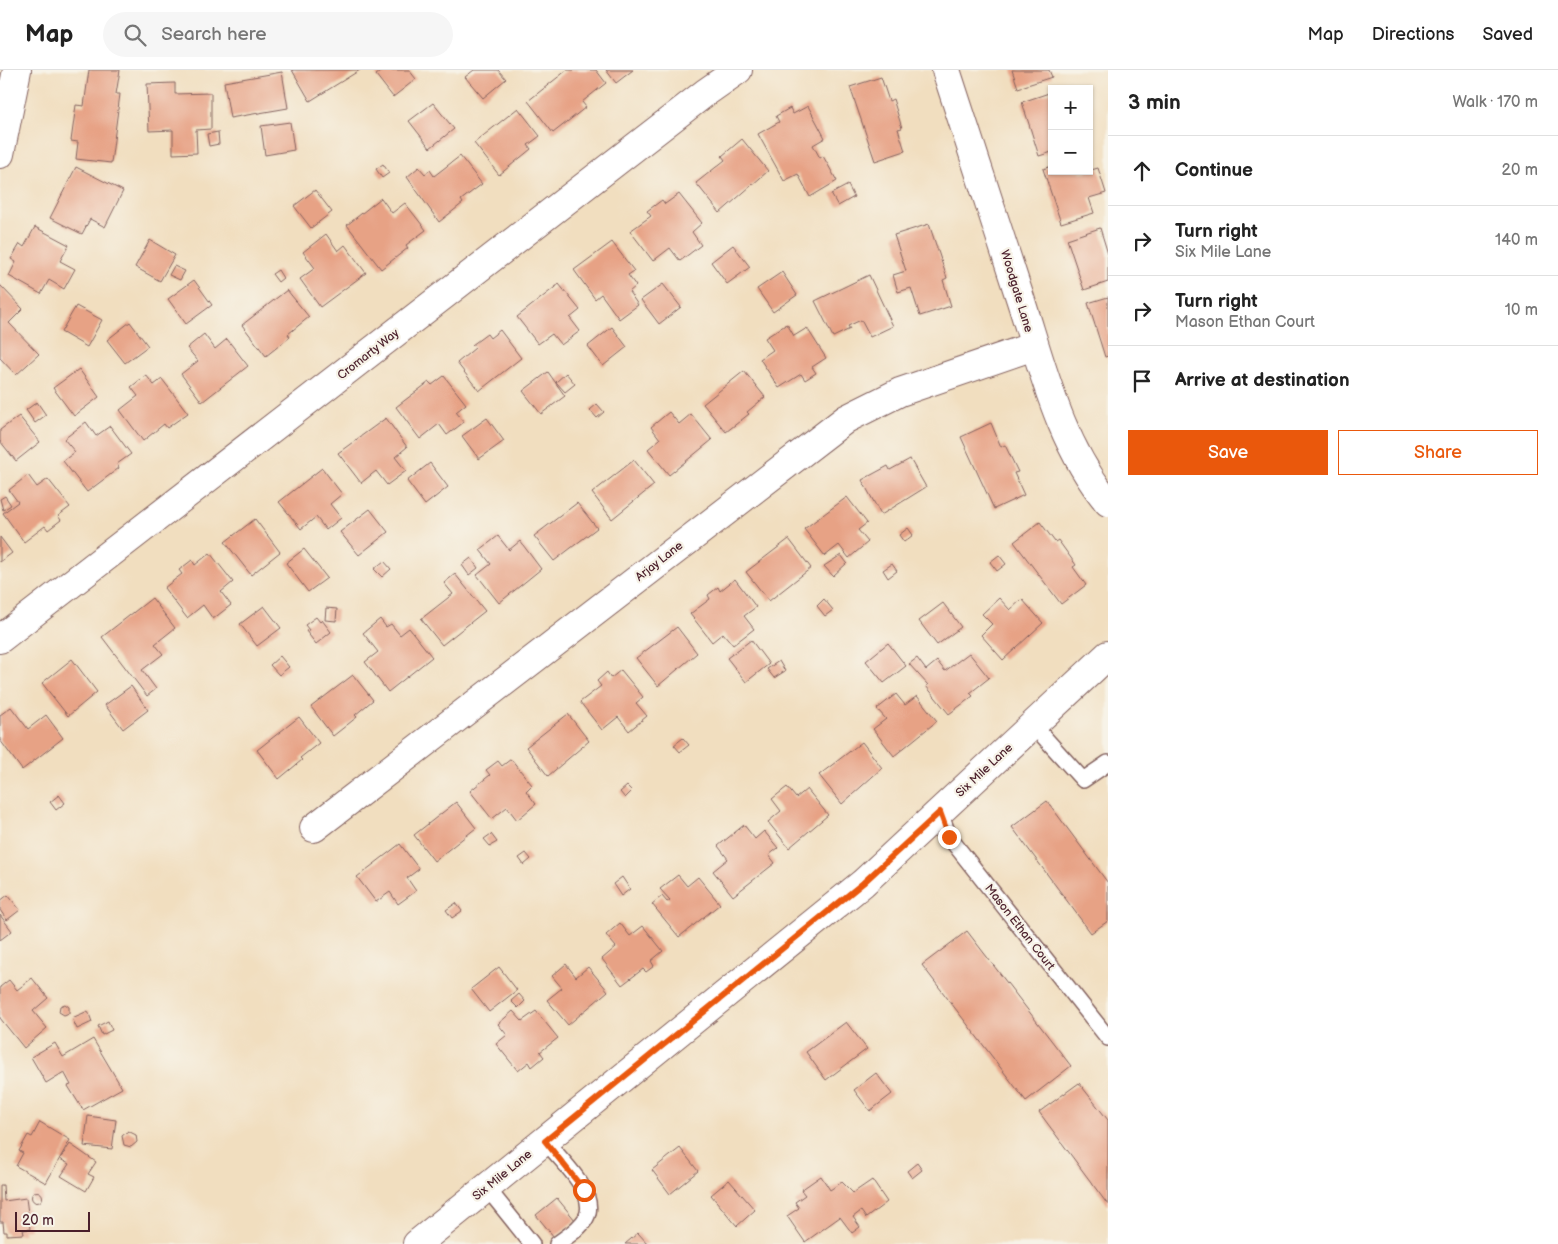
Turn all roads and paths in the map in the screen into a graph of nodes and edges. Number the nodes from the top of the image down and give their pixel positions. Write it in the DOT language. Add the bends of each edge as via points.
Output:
graph roads {
  1 [pos="17,70"];
  2 [pos="738,70"];
  3 [pos="946,70"];
  4 [pos="0,154"];
  5 [pos="1034,346"];
  6 [pos="1108,502"];
  7 [pos="0,639"];
  8 [pos="1108,655"];
  9 [pos="1033,725"];
  10 [pos="1108,763"];
  11 [pos="940,812"];
  12 [pos="314,828"];
  13 [pos="1108,1038"];
  14 [pos="545,1141"];
  15 [pos="487,1188"];
  16 [pos="417,1244"];
  17 [pos="532,1244"];
  18 [pos="557,1244"];
  1 -- 4 [label="street"];
  2 -- 7 [label="street, Cromarty Way"];
  3 -- 5 [label="street, Woodgate Lane"];
  5 -- 6 [label="street, Woodgate Lane" via="1070,443 1085,471"];
  5 -- 12 [label="street, Arjay Lane" via="900,392 846,419"];
  8 -- 9 [label="street, Six Mile Lane"];
  9 -- 10 [label="lane" via="1083,780"];
  9 -- 11 [label="street, Six Mile Lane"];
  11 -- 13 [label="lane, Mason Ethan Court" via="949,837"];
  11 -- 14 [label="street, Six Mile Lane" via="863,883"];
  14 -- 15 [label="street, Six Mile Lane"];
  14 -- 18 [label="lane" via="584,1190 590,1206 585,1220"];
  15 -- 16 [label="street, Six Mile Lane"];
  15 -- 17 [label="lane"];
}
